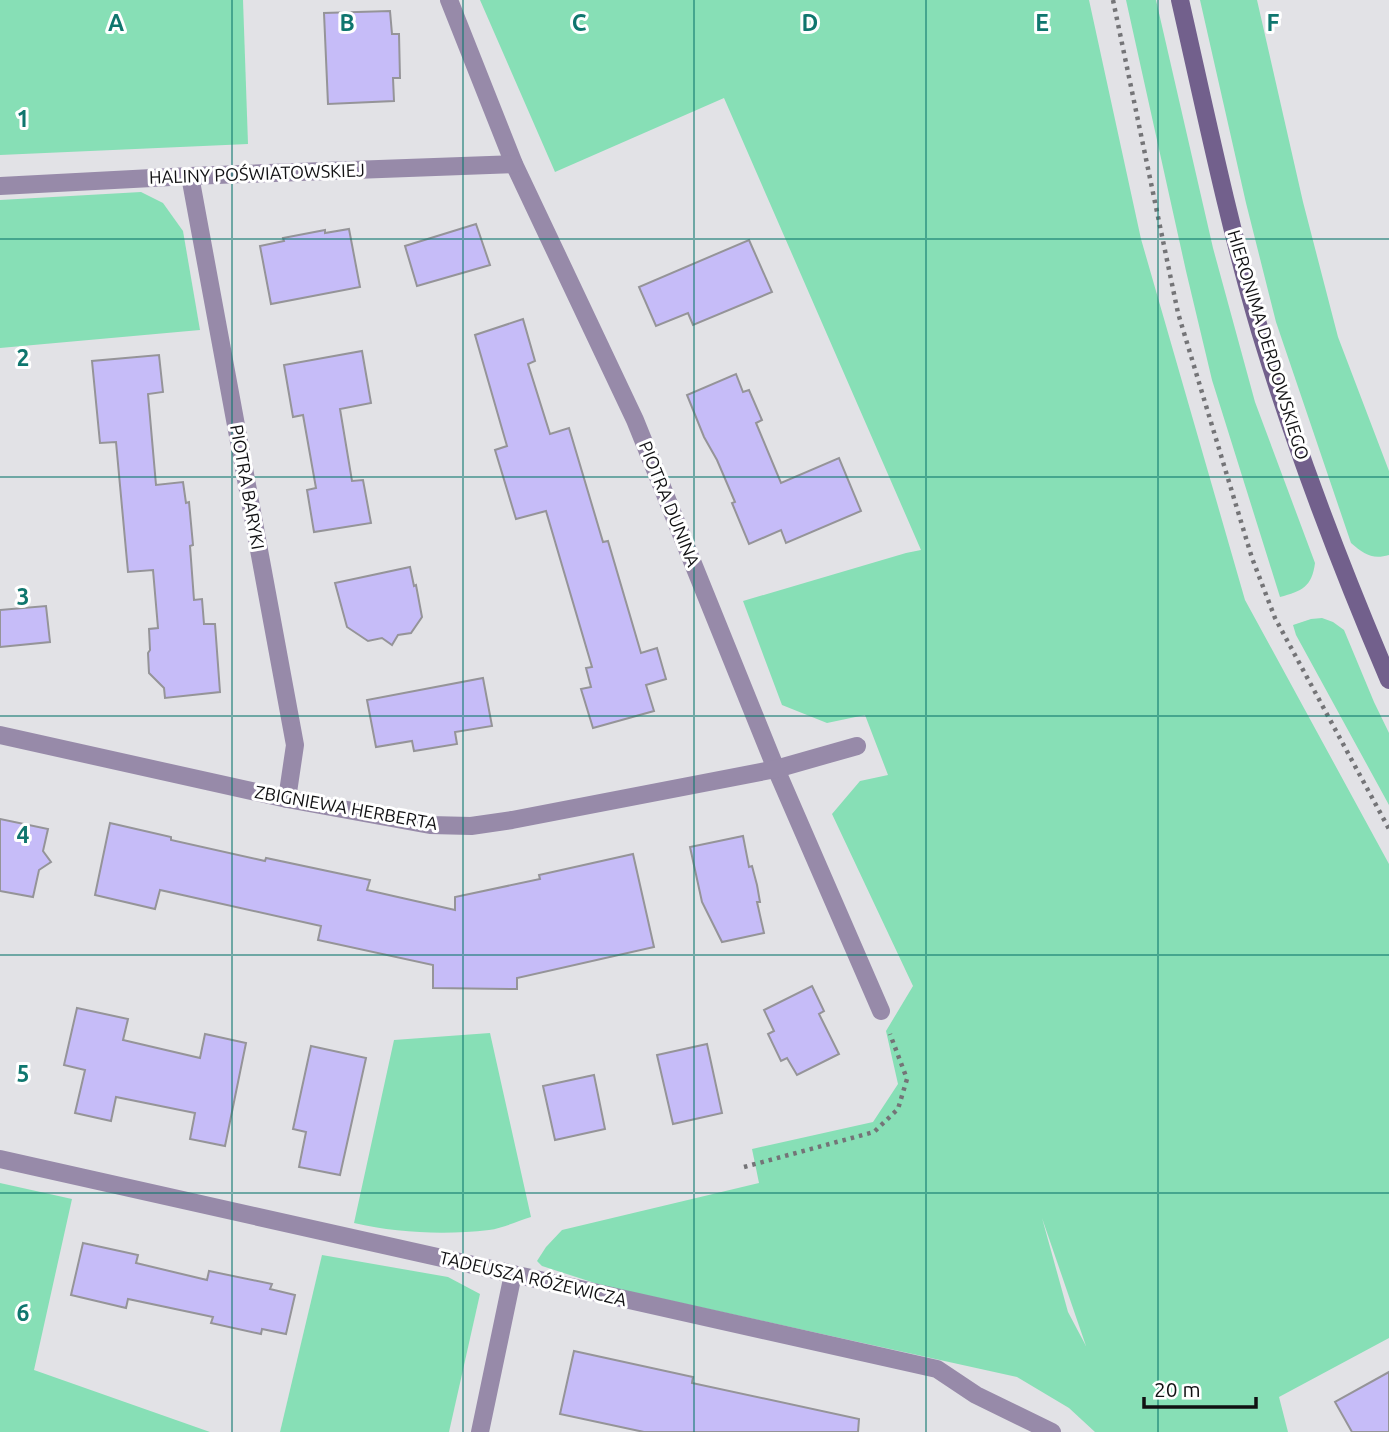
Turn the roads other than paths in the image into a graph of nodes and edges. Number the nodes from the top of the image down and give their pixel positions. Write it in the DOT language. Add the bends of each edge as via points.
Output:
graph roads {
  1 [pos="449,0"];
  2 [pos="1180,0"];
  3 [pos="514,164"];
  4 [pos="190,176"];
  5 [pos="0,186"];
  6 [pos="1389,680"];
  7 [pos="0,735"];
  8 [pos="858,746"];
  9 [pos="776,769"];
  10 [pos="287,799"];
  11 [pos="881,1011"];
  12 [pos="0,1159"];
  13 [pos="513,1275"];
  14 [pos="480,1432"];
  15 [pos="1052,1432"];
  1 -- 3 [label="street, PIOTRA DUNINA"];
  2 -- 6 [label="main road, HIERONIMA DERDOWSKIEGO" via="1260,330 1304,465"];
  3 -- 4 [label="street, HALINY POŚWIATOWSKIEJ"];
  3 -- 9 [label="street, PIOTRA DUNINA" via="635,420"];
  4 -- 5 [label="street, HALINY POŚWIATOWSKIEJ"];
  4 -- 10 [label="street, PIOTRA BARYKI" via="295,745"];
  7 -- 10 [label="street, ZBIGNIEWA HERBERTA"];
  8 -- 9 [label="street, ZBIGNIEWA HERBERTA"];
  9 -- 10 [label="street, ZBIGNIEWA HERBERTA" via="471,826 430,825"];
  9 -- 11 [label="street, PIOTRA DUNINA"];
  12 -- 13 [label="street, TADEUSZA RÓŻEWICZA"];
  13 -- 14 [label="street"];
  13 -- 15 [label="street, TADEUSZA RÓŻEWICZA" via="937,1369 976,1395"];
}
